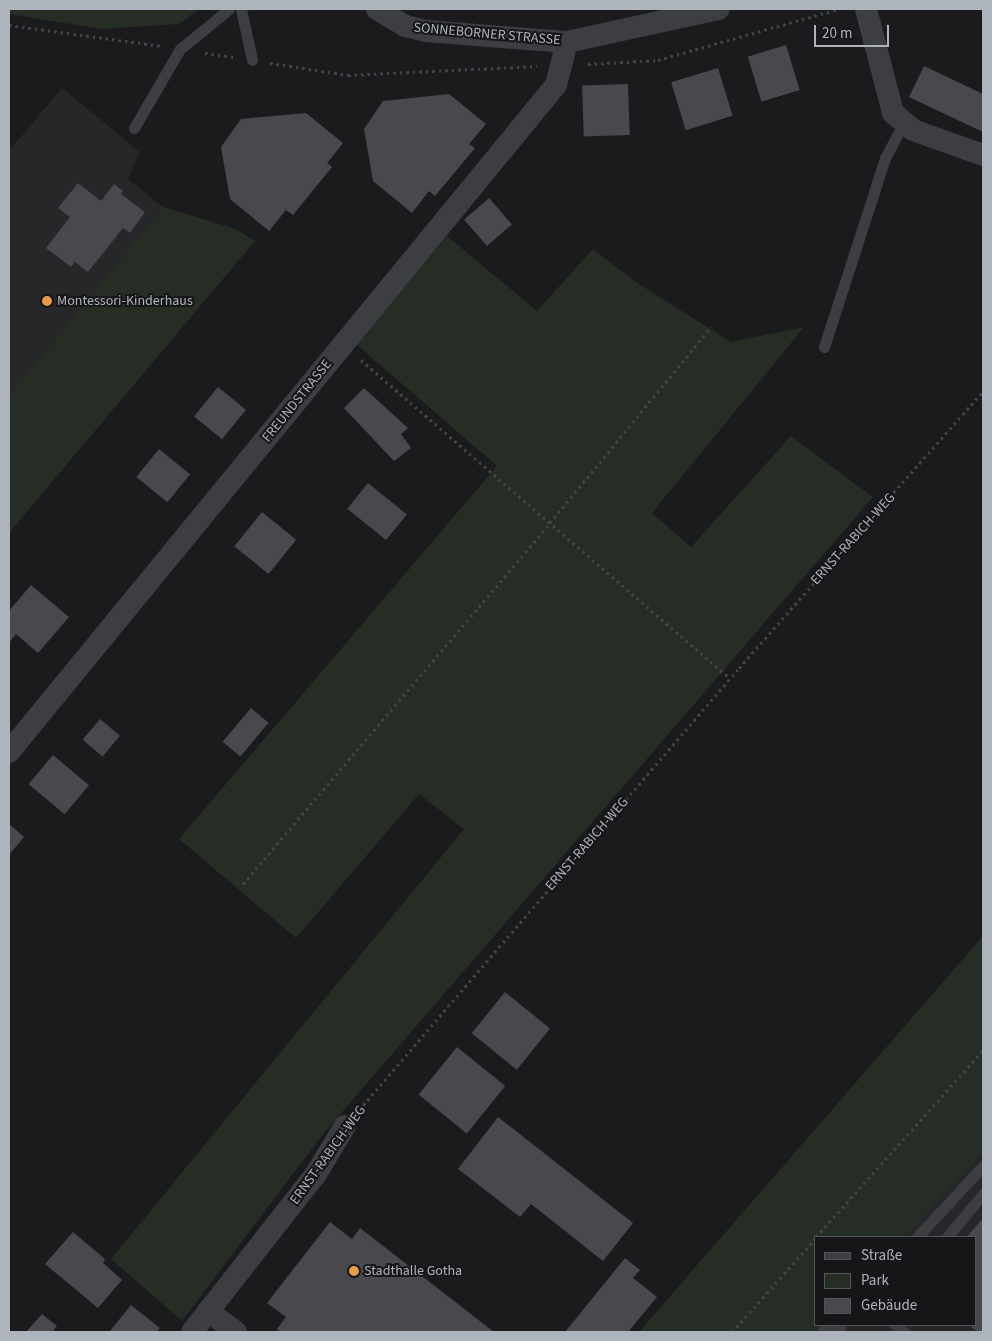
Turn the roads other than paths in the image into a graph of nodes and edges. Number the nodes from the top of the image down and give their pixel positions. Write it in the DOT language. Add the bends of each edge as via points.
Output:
graph roads {
  1 [pos="229,9"];
  2 [pos="241,9"];
  3 [pos="378,9"];
  4 [pos="718,9"];
  5 [pos="866,9"];
  6 [pos="567,42"];
  7 [pos="252,60"];
  8 [pos="904,123"];
  9 [pos="134,128"];
  10 [pos="983,155"];
  11 [pos="824,347"];
  12 [pos="9,752"];
  13 [pos="345,1126"];
  14 [pos="983,1166"];
  15 [pos="983,1194"];
  16 [pos="918,1236"];
  17 [pos="948,1236"];
  18 [pos="208,1311"];
  19 [pos="192,1332"];
  20 [pos="236,1332"];
  1 -- 9 [label="lane" via="180,49"];
  2 -- 7 [label="lane"];
  3 -- 6 [label="street, SONNEBORNER STRASSE" via="405,26 426,31"];
  4 -- 6 [label="street, SONNEBORNER STRASSE"];
  5 -- 8 [label="street" via="893,113"];
  6 -- 12 [label="street, FREUNDSTRASSE" via="556,86"];
  8 -- 10 [label="street" via="914,130"];
  8 -- 11 [label="lane" via="885,158"];
  13 -- 18 [label="street, ERNST-RABICH-WEG" via="316,1174"];
  14 -- 16 [label="lane"];
  15 -- 17 [label="lane"];
  18 -- 19 [label="street, ERNST-RABICH-WEG"];
  18 -- 20 [label="street"];
}
